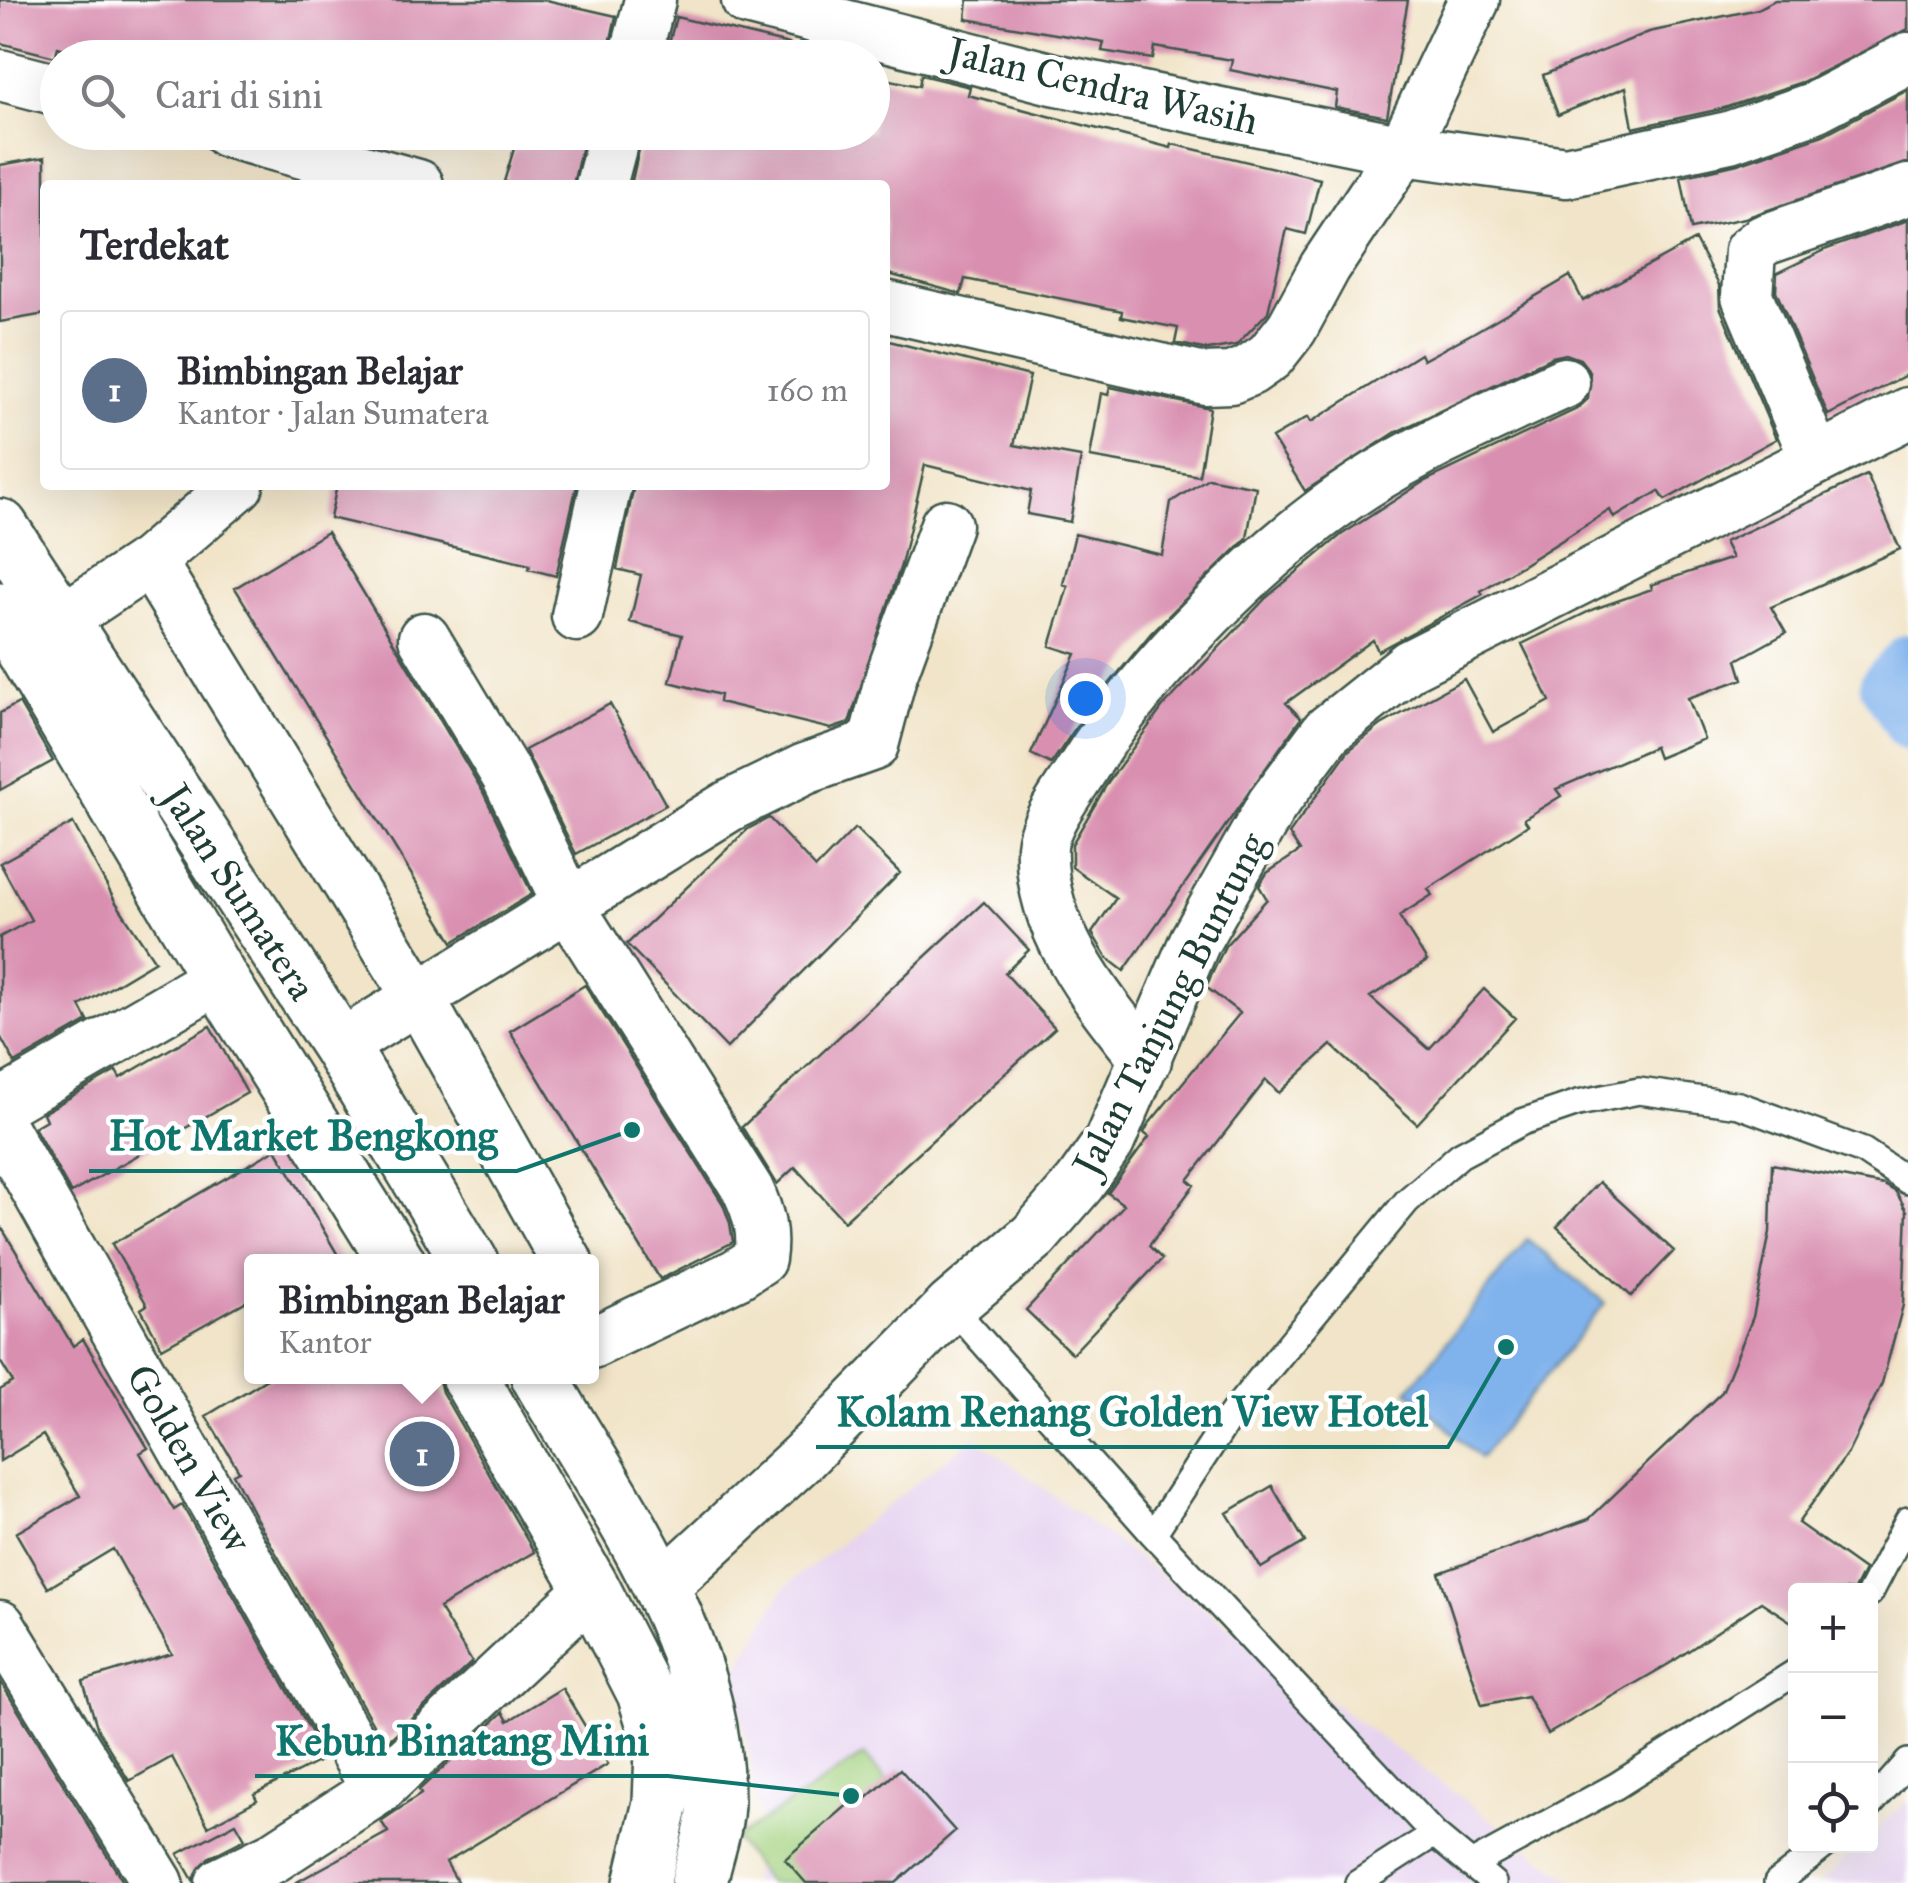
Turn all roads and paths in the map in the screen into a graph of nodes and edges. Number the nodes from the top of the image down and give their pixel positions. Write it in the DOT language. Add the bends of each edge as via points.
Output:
graph roads {
  1 [pos="650,0"];
  2 [pos="747,0"];
  3 [pos="1474,0"];
  4 [pos="640,40"];
  5 [pos="1908,58"];
  6 [pos="0,76"];
  7 [pos="40,86"];
  8 [pos="269,150"];
  9 [pos="610,150"];
  10 [pos="1403,150"];
  11 [pos="319,171"];
  12 [pos="383,180"];
  13 [pos="602,180"];
  14 [pos="1908,190"];
  15 [pos="890,307"];
  16 [pos="1564,382"];
  17 [pos="1908,413"];
  18 [pos="1815,458"];
  19 [pos="232,490"];
  20 [pos="605,490"];
  21 [pos="946,525"];
  22 [pos="0,527"];
  23 [pos="150,562"];
  24 [pos="577,616"];
  25 [pos="28,626"];
  26 [pos="424,638"];
  27 [pos="570,908"];
  28 [pos="220,978"];
  29 [pos="418,997"];
  30 [pos="340,1046"];
  31 [pos="1146,1060"];
  32 [pos="0,1105"];
  33 [pos="0,1125"];
  34 [pos="1908,1181"];
  35 [pos="392,1254"];
  36 [pos="465,1254"];
  37 [pos="563,1254"];
  38 [pos="951,1306"];
  39 [pos="599,1327"];
  40 [pos="474,1384"];
  41 [pos="544,1384"];
  42 [pos="1908,1520"];
  43 [pos="1153,1534"];
  44 [pos="1875,1583"];
  45 [pos="662,1587"];
  46 [pos="592,1589"];
  47 [pos="0,1626"];
  48 [pos="1794,1673"];
  49 [pos="1908,1762"];
  50 [pos="377,1790"];
  51 [pos="1878,1796"];
  52 [pos="1434,1834"];
  53 [pos="1815,1853"];
  54 [pos="1471,1865"];
  55 [pos="158,1883"];
  56 [pos="222,1883"];
  57 [pos="642,1883"];
  58 [pos="699,1883"];
  59 [pos="1358,1883"];
  60 [pos="1493,1883"];
  61 [pos="1777,1883"];
  1 -- 4 [label="street"];
  2 -- 10 [label="street, Jalan Cendra Wasih" via="1053,79"];
  3 -- 10 [label="street"];
  5 -- 10 [label="street, Jalan Cendra Wasih" via="1813,108 1729,137 1566,172"];
  6 -- 7 [label="street"];
  8 -- 11 [label="street"];
  9 -- 13 [label="street"];
  10 -- 15 [label="street" via="1292,328 1270,356 1231,378 1205,379"];
  11 -- 12 [label="street"];
  14 -- 18 [label="street" via="1764,240 1750,252 1748,296"];
  16 -- 31 [label="street" via="1358,488 1247,578 1136,691 1066,795 1042,842 1043,885 1090,985"];
  17 -- 18 [label="street, Jalan Tanjung Buntung"];
  18 -- 31 [label="street, Jalan Tanjung Buntung" via="1410,665 1327,731 1272,805 1195,941"];
  19 -- 23 [label="street"];
  20 -- 24 [label="street"];
  21 -- 27 [label="street" via="872,745 730,806"];
  22 -- 25 [label="main road, Jalan Sumatera"];
  23 -- 25 [label="street"];
  23 -- 29 [label="street"];
  25 -- 28 [label="main road, Jalan Sumatera"];
  25 -- 30 [label="main road, Jalan Sumatera"];
  26 -- 27 [label="street" via="506,776"];
  27 -- 29 [label="street"];
  27 -- 39 [label="street" via="748,1190 763,1240 760,1259 737,1274"];
  28 -- 32 [label="street"];
  28 -- 35 [label="main road, Jalan Sumatera"];
  29 -- 30 [label="street"];
  29 -- 37 [label="street"];
  30 -- 36 [label="main road, Jalan Sumatera"];
  31 -- 38 [label="street, Jalan Tanjung Buntung" via="1109,1142 1080,1183 1034,1236"];
  33 -- 50 [label="street, Golden View"];
  34 -- 43 [label="lane" via="1863,1151 1739,1105 1639,1091 1522,1122 1460,1155 1407,1200 1233,1412"];
  38 -- 43 [label="lane"];
  38 -- 45 [label="street, Jalan Tanjung Buntung" via="803,1457"];
  40 -- 46 [label="main road"];
  41 -- 45 [label="main road"];
  42 -- 44 [label="lane"];
  43 -- 52 [label="lane"];
  45 -- 58 [label="main road" via="700,1675 709,1716 716,1805"];
  46 -- 50 [label="street"];
  46 -- 57 [label="main road" via="646,1693 663,1750 662,1803"];
  47 -- 55 [label="street"];
  48 -- 54 [label="lane" via="1616,1786"];
  49 -- 51 [label="lane"];
  50 -- 56 [label="street"];
  52 -- 54 [label="lane"];
  52 -- 59 [label="lane"];
  53 -- 61 [label="lane"];
  54 -- 60 [label="lane"];
}
